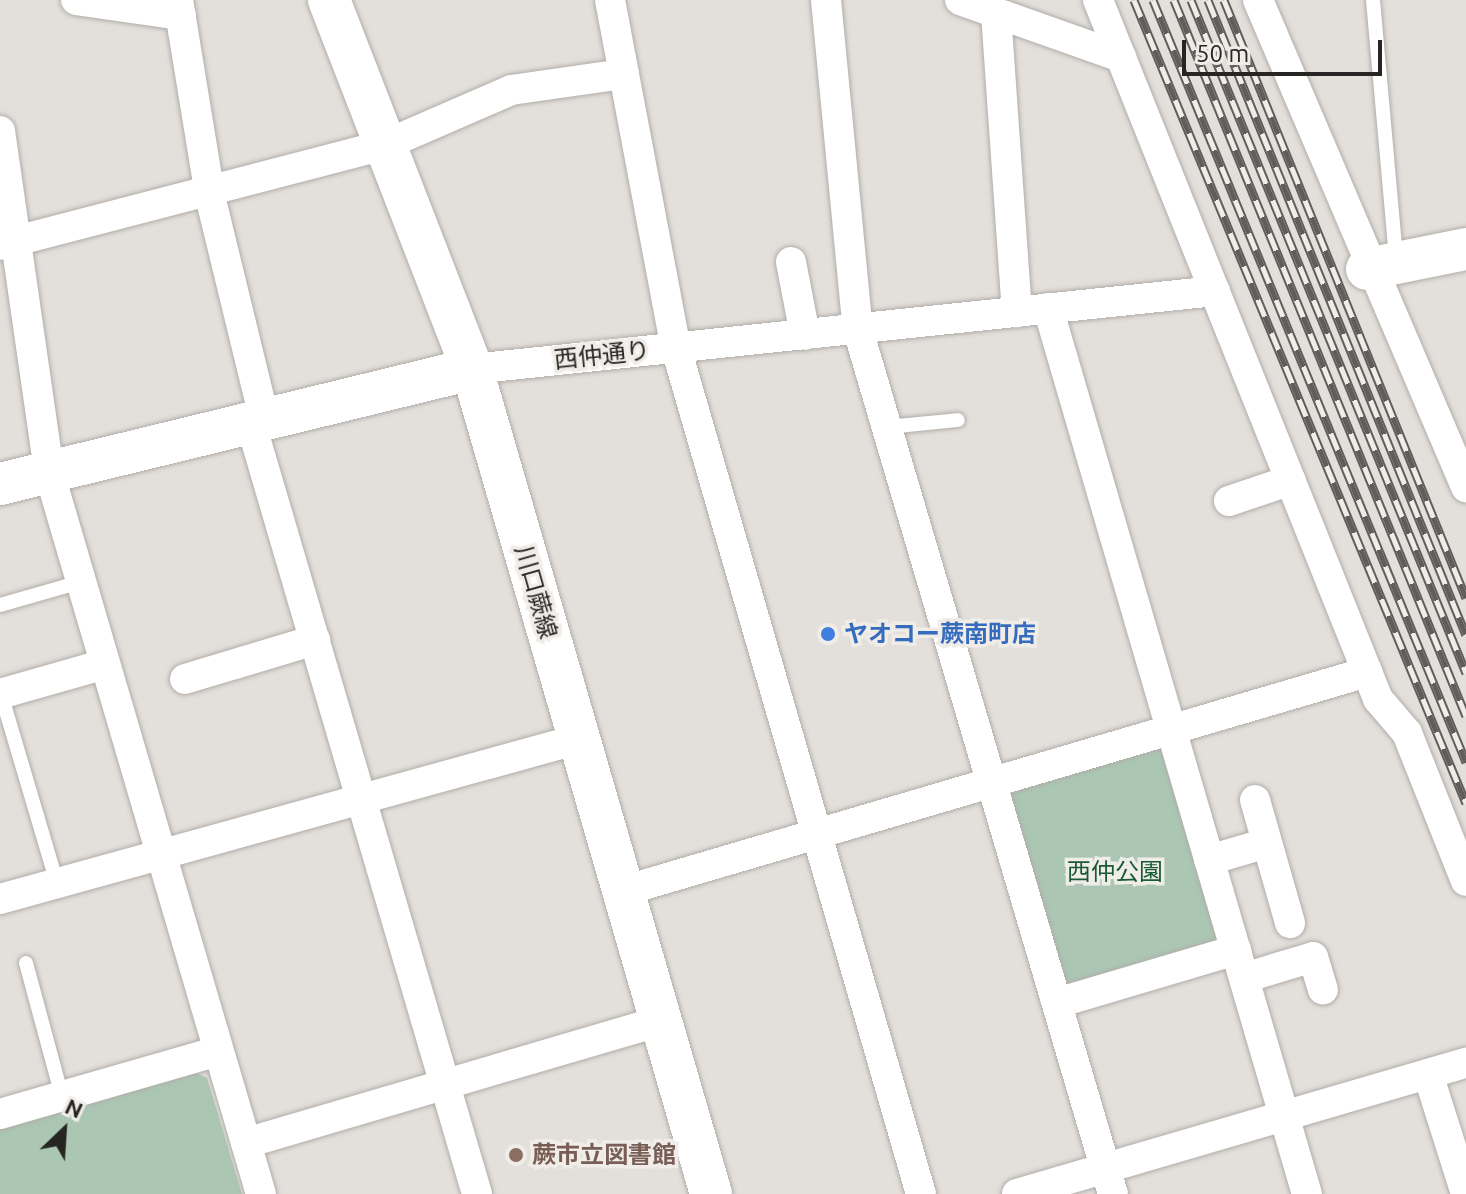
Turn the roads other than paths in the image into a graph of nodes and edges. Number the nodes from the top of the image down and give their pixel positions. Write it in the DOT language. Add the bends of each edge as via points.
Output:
graph roads {
  1 [pos="76,0"];
  2 [pos="329,0"];
  3 [pos="610,0"];
  4 [pos="826,0"];
  5 [pos="960,0"];
  6 [pos="1098,0"];
  7 [pos="1258,0"];
  8 [pos="1373,0"];
  9 [pos="180,8"];
  10 [pos="996,13"];
  11 [pos="1121,57"];
  12 [pos="624,74"];
  13 [pos="0,131"];
  14 [pos="387,144"];
  15 [pos="2,167"];
  16 [pos="210,196"];
  17 [pos="7,244"];
  18 [pos="1466,249"];
  19 [pos="791,262"];
  20 [pos="1382,266"];
  21 [pos="1215,291"];
  22 [pos="1048,308"];
  23 [pos="1017,312"];
  24 [pos="858,330"];
  25 [pos="805,335"];
  26 [pos="676,348"];
  27 [pos="472,369"];
  28 [pos="958,420"];
  29 [pos="258,422"];
  30 [pos="887,427"];
  31 [pos="49,472"];
  32 [pos="1291,480"];
  33 [pos="0,484"];
  34 [pos="1466,487"];
  35 [pos="1229,501"];
  36 [pos="80,582"];
  37 [pos="0,605"];
  38 [pos="315,640"];
  39 [pos="105,664"];
  40 [pos="1367,672"];
  41 [pos="185,679"];
  42 [pos="1,694"];
  43 [pos="1170,732"];
  44 [pos="579,739"];
  45 [pos="991,784"];
  46 [pos="362,799"];
  47 [pos="1255,800"];
  48 [pos="816,834"];
  49 [pos="1267,843"];
  50 [pos="159,853"];
  51 [pos="1209,860"];
  52 [pos="1466,881"];
  53 [pos="57,883"];
  54 [pos="623,891"];
  55 [pos="0,899"];
  56 [pos="1290,923"];
  57 [pos="26,963"];
  58 [pos="1240,964"];
  59 [pos="1323,989"];
  60 [pos="1057,1003"];
  61 [pos="661,1021"];
  62 [pos="218,1051"];
  63 [pos="1466,1063"];
  64 [pos="1428,1074"];
  65 [pos="446,1085"];
  66 [pos="62,1096"];
  67 [pos="0,1114"];
  68 [pos="1284,1118"];
  69 [pos="246,1143"];
  70 [pos="1109,1182"];
  71 [pos="261,1194"];
  72 [pos="477,1194"];
  73 [pos="711,1194"];
  74 [pos="921,1194"];
  75 [pos="1017,1194"];
  76 [pos="1307,1194"];
  77 [pos="1466,1194"];
  1 -- 9 [label="street"];
  2 -- 14 [label="main road, 川口蕨線"];
  3 -- 12 [label="street"];
  4 -- 24 [label="street"];
  5 -- 10 [label="street"];
  6 -- 11 [label="street"];
  7 -- 20 [label="street"];
  8 -- 20 [label="lane"];
  9 -- 16 [label="street"];
  10 -- 11 [label="street"];
  10 -- 23 [label="street"];
  11 -- 21 [label="street"];
  12 -- 14 [label="street" via="511,90"];
  12 -- 26 [label="street"];
  13 -- 15 [label="street"];
  14 -- 16 [label="street"];
  14 -- 27 [label="main road, 川口蕨線"];
  15 -- 17 [label="street"];
  16 -- 17 [label="street"];
  16 -- 29 [label="street"];
  17 -- 31 [label="street"];
  18 -- 20 [label="main road"];
  19 -- 25 [label="street"];
  20 -- 34 [label="street"];
  21 -- 22 [label="street, 西仲通り"];
  21 -- 32 [label="street"];
  22 -- 23 [label="street, 西仲通り"];
  22 -- 43 [label="street"];
  23 -- 24 [label="street, 西仲通り"];
  24 -- 25 [label="street, 西仲通り"];
  24 -- 30 [label="street"];
  25 -- 26 [label="street, 西仲通り"];
  26 -- 27 [label="street, 西仲通り"];
  26 -- 48 [label="street"];
  27 -- 29 [label="main road, 西仲通り"];
  27 -- 44 [label="main road, 川口蕨線"];
  28 -- 30 [label="lane"];
  29 -- 31 [label="main road, 西仲通り"];
  29 -- 38 [label="street"];
  30 -- 45 [label="street"];
  31 -- 33 [label="main road, 西仲通り"];
  31 -- 36 [label="street"];
  32 -- 35 [label="street"];
  32 -- 40 [label="street"];
  36 -- 37 [label="lane"];
  36 -- 39 [label="street"];
  38 -- 41 [label="street"];
  38 -- 46 [label="street"];
  39 -- 42 [label="street"];
  39 -- 50 [label="street"];
  40 -- 43 [label="street"];
  40 -- 52 [label="street" via="1378,699 1407,733"];
  42 -- 53 [label="lane"];
  43 -- 45 [label="street"];
  43 -- 51 [label="street"];
  44 -- 46 [label="street"];
  44 -- 54 [label="main road, 川口蕨線"];
  45 -- 48 [label="street"];
  45 -- 60 [label="street"];
  46 -- 50 [label="street"];
  46 -- 65 [label="street"];
  47 -- 49 [label="street"];
  48 -- 54 [label="street"];
  48 -- 74 [label="street"];
  49 -- 51 [label="street"];
  49 -- 56 [label="street"];
  50 -- 53 [label="street"];
  50 -- 62 [label="street"];
  51 -- 58 [label="street"];
  53 -- 55 [label="street"];
  54 -- 61 [label="main road, 川口蕨線"];
  57 -- 66 [label="lane"];
  58 -- 59 [label="street" via="1313,957"];
  58 -- 60 [label="street"];
  58 -- 68 [label="street"];
  60 -- 70 [label="street"];
  61 -- 65 [label="street"];
  61 -- 73 [label="main road, 川口蕨線"];
  62 -- 66 [label="street"];
  62 -- 69 [label="street"];
  63 -- 64 [label="street"];
  64 -- 68 [label="street"];
  64 -- 77 [label="street"];
  65 -- 69 [label="street"];
  65 -- 72 [label="street"];
  66 -- 67 [label="street"];
  68 -- 70 [label="street"];
  68 -- 76 [label="street"];
  69 -- 71 [label="street"];
  70 -- 75 [label="street"];
}
